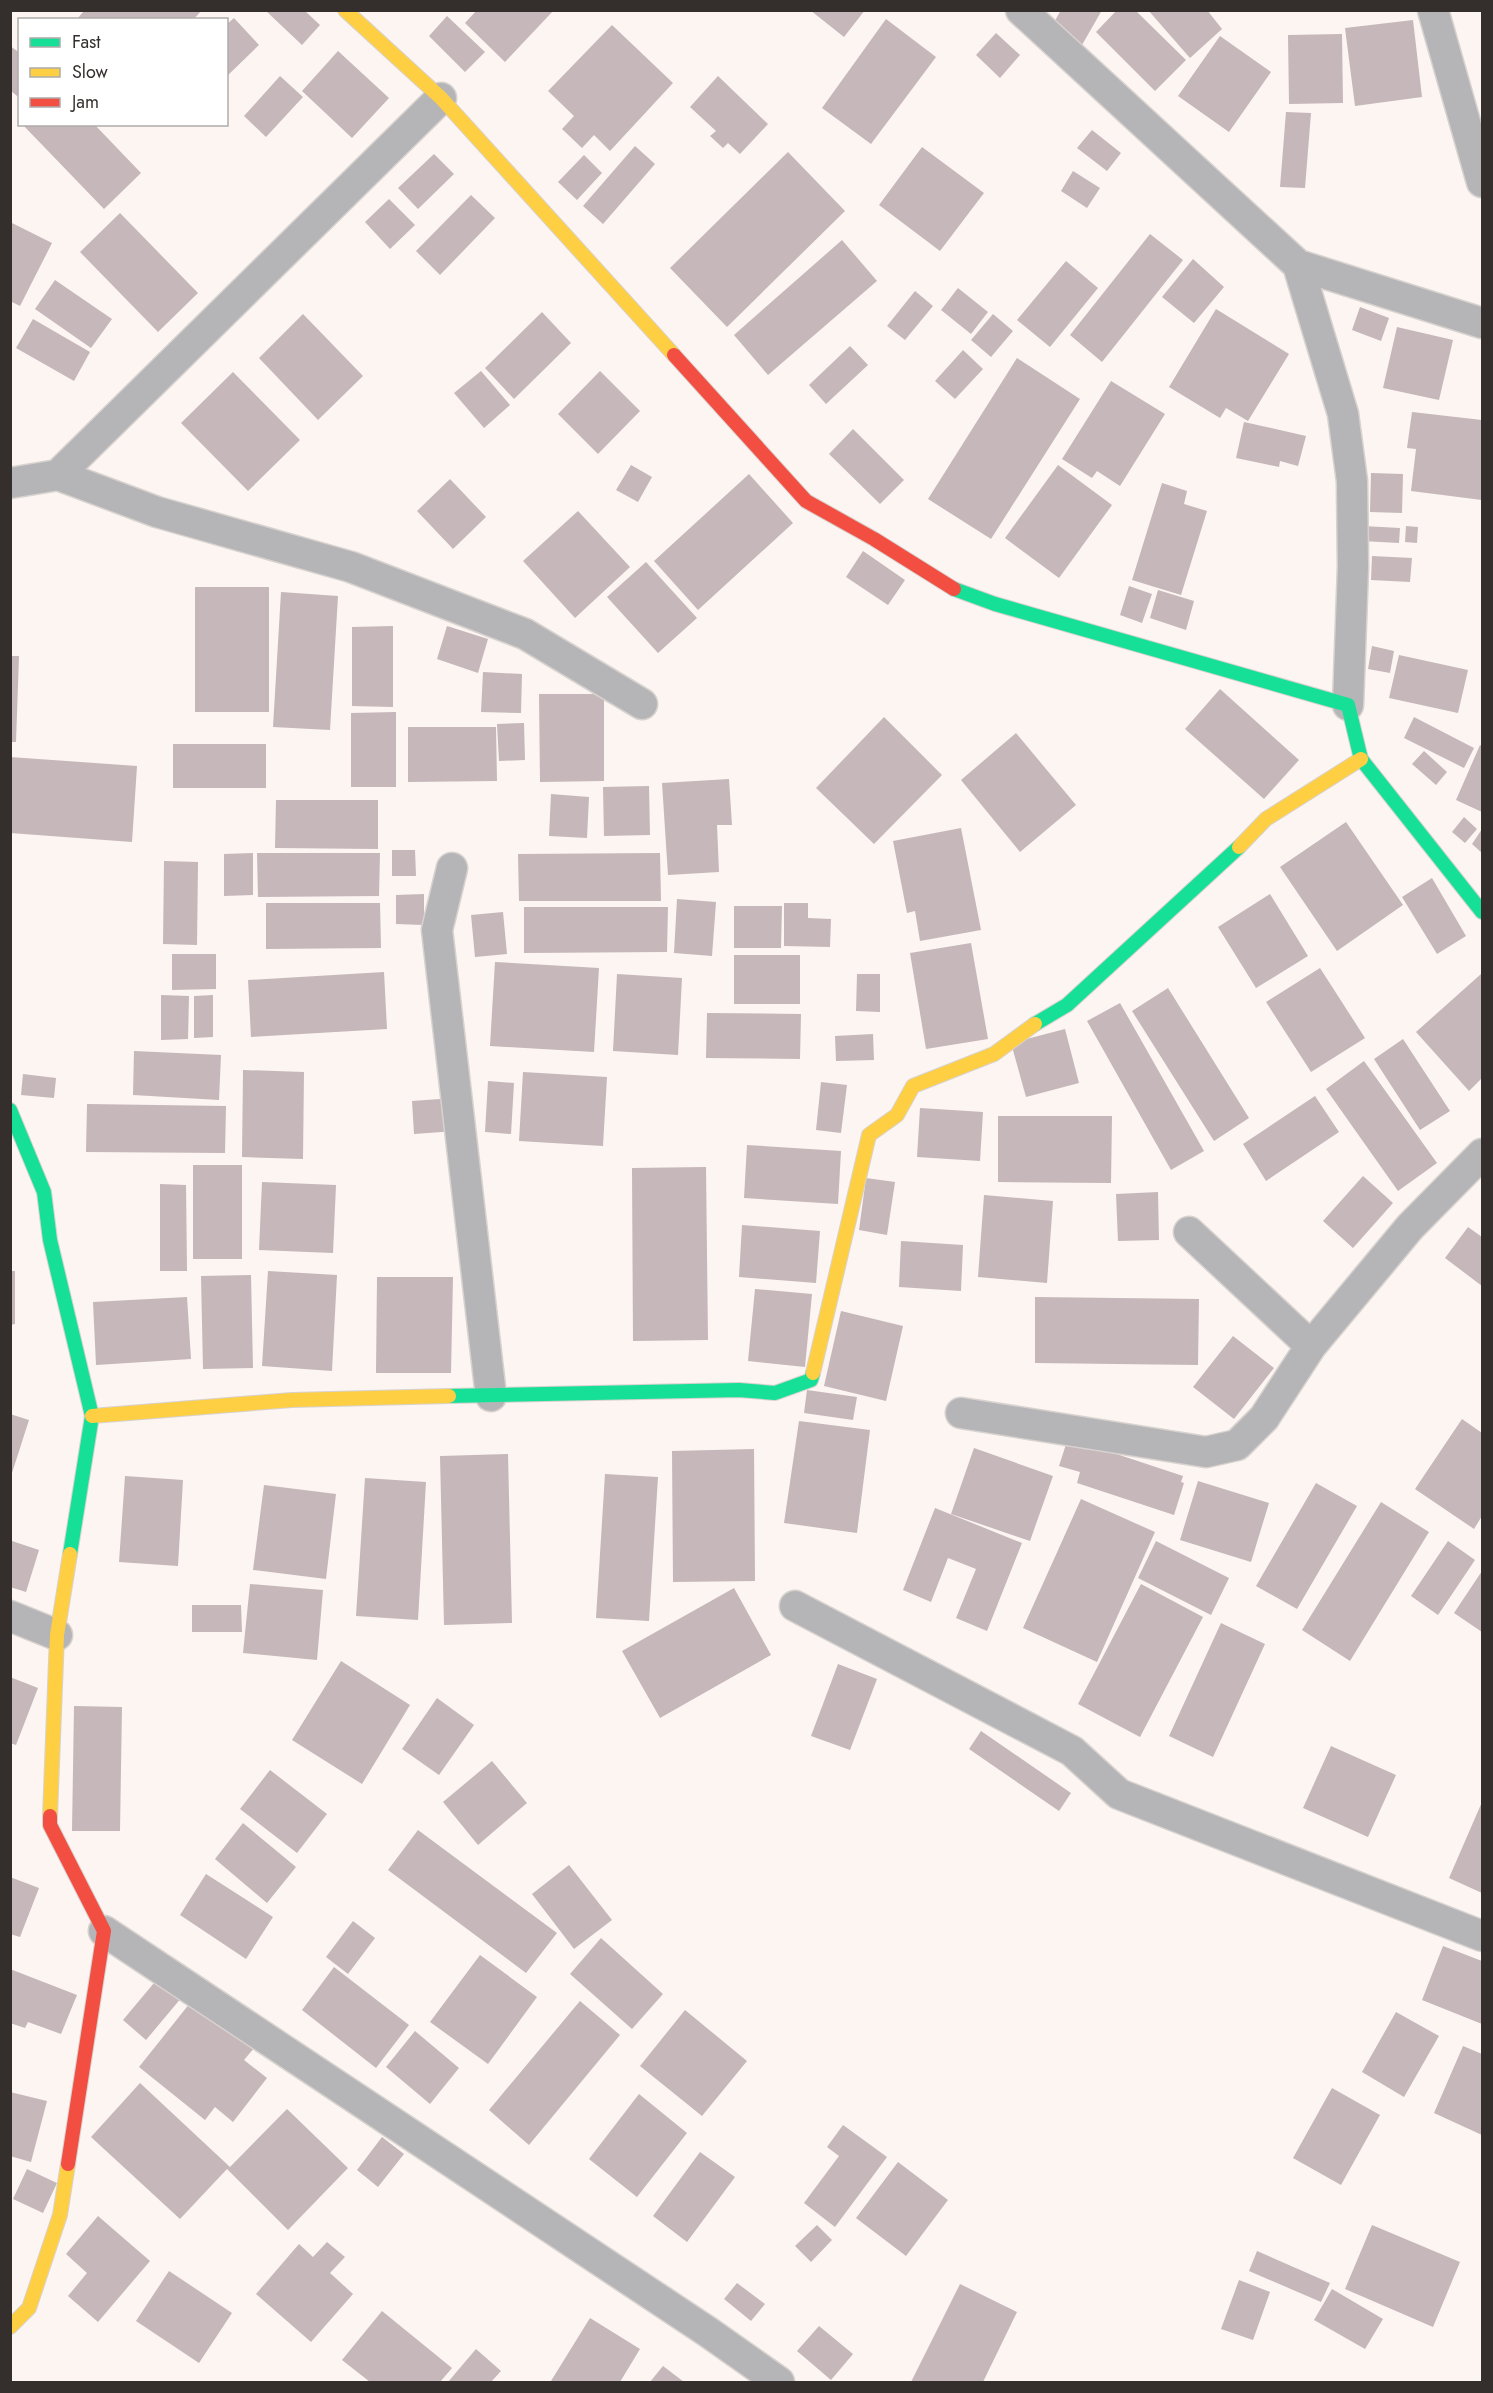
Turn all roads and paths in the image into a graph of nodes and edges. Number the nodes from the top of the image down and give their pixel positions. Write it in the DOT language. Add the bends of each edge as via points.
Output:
graph roads {
  1 [pos="345,10"];
  2 [pos="1021,10"];
  3 [pos="1433,10"];
  4 [pos="441,98"];
  5 [pos="1482,182"];
  6 [pos="1298,265"];
  7 [pos="1482,323"];
  8 [pos="58,475"];
  9 [pos="10,483"];
  10 [pos="642,704"];
  11 [pos="1348,705"];
  12 [pos="1361,759"];
  13 [pos="452,868"];
  14 [pos="1482,912"];
  15 [pos="10,1110"];
  16 [pos="1482,1154"];
  17 [pos="1189,1232"];
  18 [pos="1311,1346"];
  19 [pos="491,1396"];
  20 [pos="961,1413"];
  21 [pos="92,1416"];
  22 [pos="795,1606"];
  23 [pos="10,1616"];
  24 [pos="57,1635"];
  25 [pos="104,1931"];
  26 [pos="1482,1936"];
  27 [pos="10,2326"];
  28 [pos="779,2382"];
  1 -- 4 [label="street"];
  2 -- 6 [label="street"];
  3 -- 5 [label="street"];
  4 -- 8 [label="street"];
  4 -- 11 [label="street" via="806,501 950,588"];
  6 -- 7 [label="street"];
  6 -- 11 [label="street" via="1343,414 1352,481"];
  8 -- 9 [label="street"];
  8 -- 10 [label="street" via="157,512 351,567 525,634"];
  11 -- 12 [label="street"];
  12 -- 14 [label="street"];
  12 -- 19 [label="street" via="1266,819 1067,1005 994,1054 914,1086 897,1114 869,1135 811,1380 775,1393 739,1390"];
  13 -- 19 [label="street" via="437,930"];
  15 -- 21 [label="street" via="44,1192 50,1240"];
  16 -- 18 [label="street" via="1410,1227"];
  17 -- 18 [label="street"];
  18 -- 20 [label="street" via="1264,1418 1237,1445 1206,1452"];
  19 -- 21 [label="street" via="292,1400"];
  21 -- 24 [label="street"];
  22 -- 26 [label="street" via="1072,1751 1119,1794"];
  23 -- 24 [label="street"];
  24 -- 25 [label="street" via="50,1825"];
  25 -- 27 [label="street" via="60,2215 29,2308"];
  25 -- 28 [label="street"];
}
